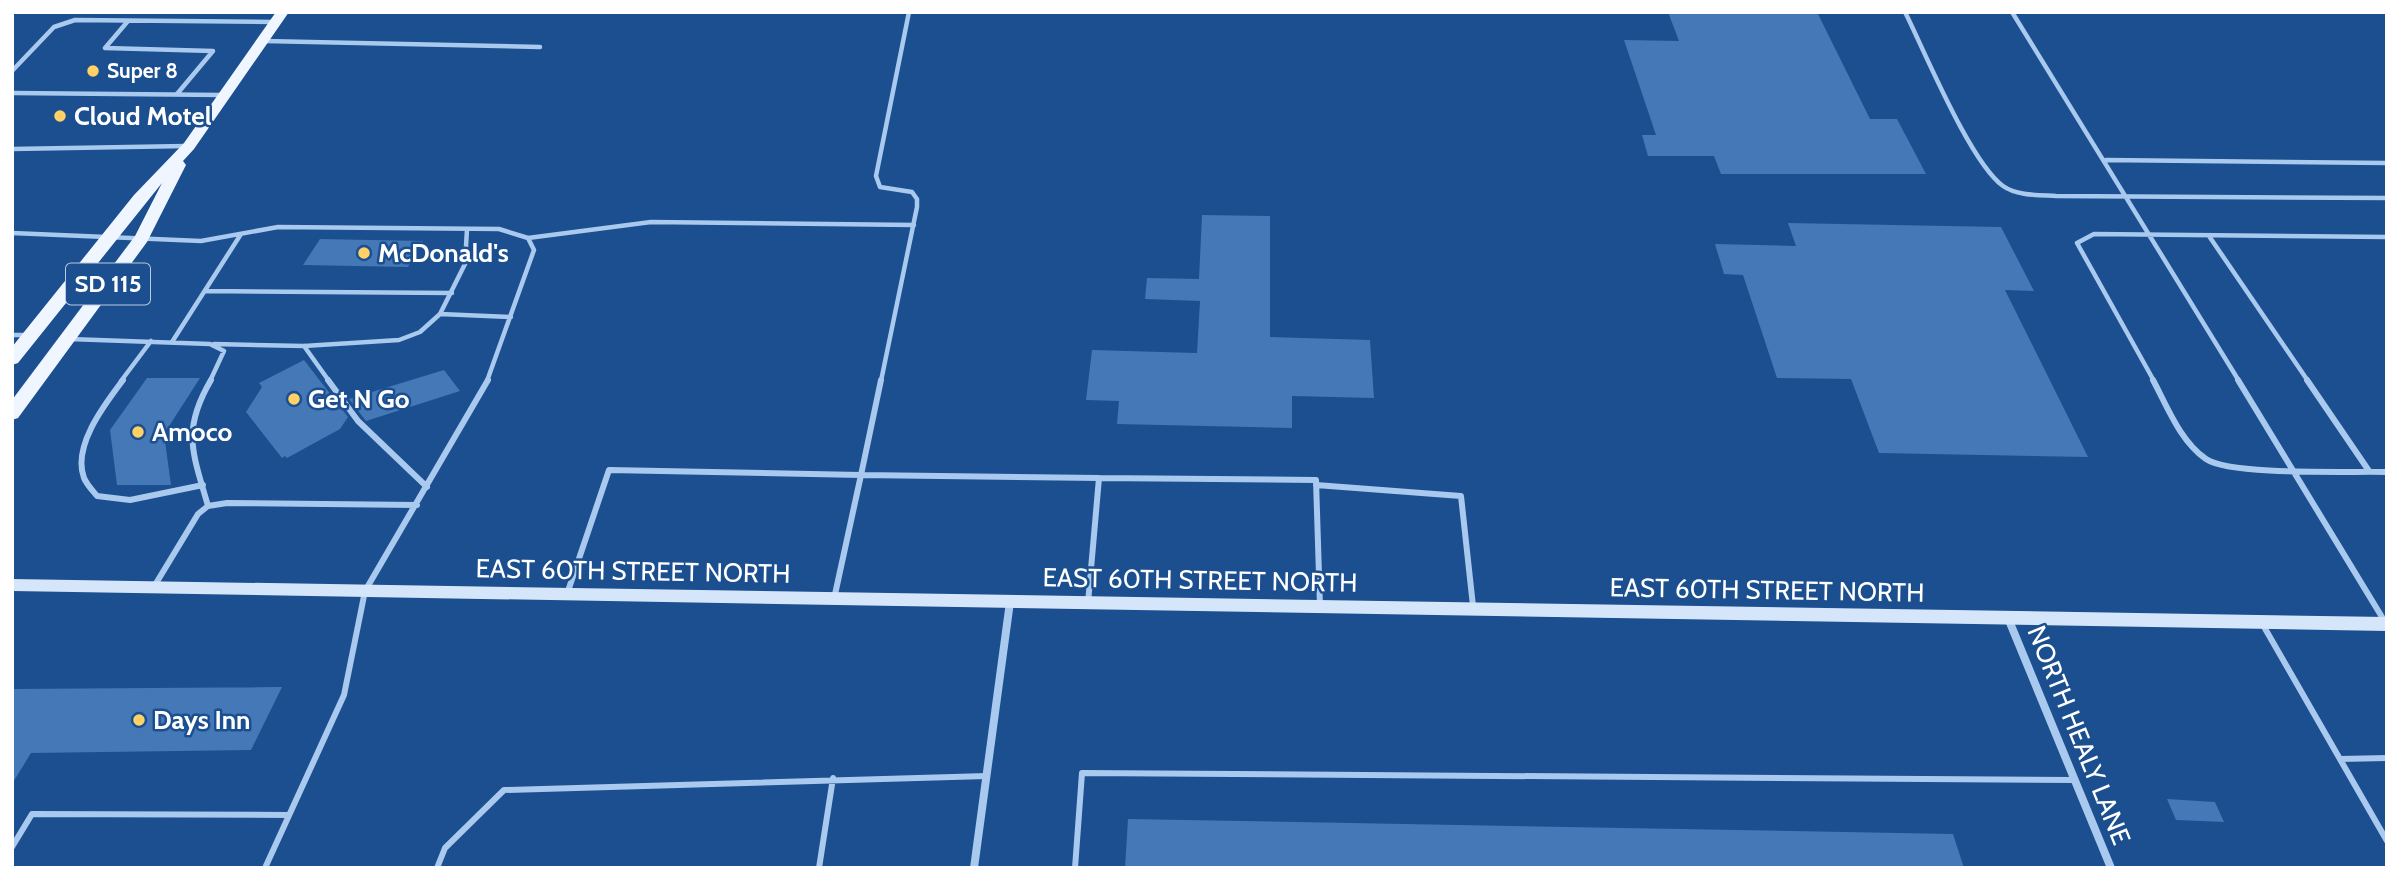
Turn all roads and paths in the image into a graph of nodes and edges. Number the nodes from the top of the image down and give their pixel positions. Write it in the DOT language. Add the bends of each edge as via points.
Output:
graph roads {
  1 [pos="909,12"];
  2 [pos="1905,12"];
  3 [pos="2012,12"];
  4 [pos="279,17"];
  5 [pos="128,21"];
  6 [pos="260,41"];
  7 [pos="540,47"];
  8 [pos="12,71"];
  9 [pos="12,93"];
  10 [pos="177,94"];
  11 [pos="226,95"];
  12 [pos="189,146"];
  13 [pos="12,149"];
  14 [pos="2106,160"];
  15 [pos="2387,163"];
  16 [pos="2129,197"];
  17 [pos="2387,198"];
  18 [pos="914,225"];
  19 [pos="467,229"];
  20 [pos="12,233"];
  21 [pos="2152,233"];
  22 [pos="241,234"];
  23 [pos="2209,236"];
  24 [pos="109,237"];
  25 [pos="142,237"];
  26 [pos="2387,237"];
  27 [pos="528,238"];
  28 [pos="205,291"];
  29 [pos="452,293"];
  30 [pos="440,314"];
  31 [pos="511,317"];
  32 [pos="12,335"];
  33 [pos="31,335"];
  34 [pos="66,339"];
  35 [pos="151,341"];
  36 [pos="172,342"];
  37 [pos="210,344"];
  38 [pos="304,346"];
  39 [pos="12,359"];
  40 [pos="12,413"];
  41 [pos="2291,470"];
  42 [pos="2369,471"];
  43 [pos="2387,472"];
  44 [pos="861,475"];
  45 [pos="1099,478"];
  46 [pos="203,485"];
  47 [pos="1316,485"];
  48 [pos="427,487"];
  49 [pos="417,505"];
  50 [pos="208,506"];
  51 [pos="12,585"];
  52 [pos="154,587"];
  53 [pos="365,591"];
  54 [pos="567,594"];
  55 [pos="834,599"];
  56 [pos="1010,602"];
  57 [pos="1088,603"];
  58 [pos="1320,607"];
  59 [pos="1474,609"];
  60 [pos="2008,618"];
  61 [pos="2262,622"];
  62 [pos="2387,624"];
  63 [pos="2387,758"];
  64 [pos="2340,759"];
  65 [pos="987,776"];
  66 [pos="833,778"];
  67 [pos="2074,780"];
  68 [pos="289,815"];
  69 [pos="2387,841"];
  70 [pos="12,847"];
  71 [pos="265,868"];
  72 [pos="437,868"];
  73 [pos="818,868"];
  74 [pos="974,868"];
  75 [pos="1075,868"];
  76 [pos="2110,868"];
  1 -- 18 [label="lane" via="876,176 880,187 912,192 918,199"];
  2 -- 16 [label="lane" via="1983,163 2003,186 2029,194"];
  3 -- 14 [label="lane"];
  4 -- 5 [label="lane"];
  4 -- 6 [label="main road, SD 115"];
  5 -- 8 [label="lane" via="63,23"];
  5 -- 10 [label="lane" via="105,48 213,51"];
  6 -- 7 [label="lane"];
  6 -- 11 [label="main road, SD 115"];
  9 -- 10 [label="lane"];
  10 -- 11 [label="lane"];
  11 -- 12 [label="main road, SD 115"];
  12 -- 13 [label="lane"];
  12 -- 24 [label="main road, SD 115"];
  12 -- 25 [label="main road, SD 115"];
  14 -- 15 [label="lane"];
  14 -- 16 [label="lane"];
  16 -- 17 [label="lane"];
  16 -- 21 [label="lane"];
  18 -- 27 [label="lane" via="651,222"];
  18 -- 44 [label="lane"];
  19 -- 22 [label="lane" via="278,227"];
  19 -- 27 [label="lane" via="499,229"];
  19 -- 29 [label="lane" via="469,251"];
  20 -- 24 [label="lane"];
  21 -- 23 [label="lane"];
  21 -- 41 [label="lane"];
  21 -- 41 [label="lane" via="2094,234 2077,243 2186,440 2207,460 2233,469"];
  22 -- 25 [label="lane" via="201,241"];
  22 -- 28 [label="lane"];
  23 -- 26 [label="lane"];
  23 -- 42 [label="lane"];
  24 -- 25 [label="lane"];
  24 -- 33 [label="main road, SD 115"];
  25 -- 34 [label="main road, SD 115"];
  27 -- 31 [label="lane" via="534,250"];
  28 -- 29 [label="lane"];
  28 -- 36 [label="lane"];
  29 -- 30 [label="lane"];
  30 -- 31 [label="lane"];
  30 -- 38 [label="lane" via="420,331 398,340"];
  31 -- 48 [label="lane" via="488,379"];
  32 -- 33 [label="lane"];
  33 -- 39 [label="main road, SD 115"];
  34 -- 35 [label="lane"];
  34 -- 40 [label="main road, SD 115"];
  35 -- 36 [label="lane"];
  35 -- 46 [label="lane" via="83,446 84,477 97,496 130,500"];
  36 -- 37 [label="lane"];
  37 -- 38 [label="lane"];
  37 -- 46 [label="lane" via="224,351 194,414 191,437"];
  38 -- 48 [label="lane" via="358,421"];
  41 -- 42 [label="lane"];
  41 -- 62 [label="lane"];
  42 -- 43 [label="lane"];
  44 -- 45 [label="lane"];
  44 -- 54 [label="lane" via="609,470"];
  44 -- 55 [label="lane"];
  45 -- 47 [label="lane" via="1316,480"];
  45 -- 57 [label="lane"];
  46 -- 50 [label="lane"];
  47 -- 58 [label="lane"];
  47 -- 59 [label="lane" via="1461,496"];
  48 -- 49 [label="lane"];
  49 -- 50 [label="lane"];
  49 -- 53 [label="lane"];
  50 -- 52 [label="lane" via="198,513"];
  51 -- 52 [label="main road, EAST 60TH STREET NORTH"];
  52 -- 53 [label="main road, EAST 60TH STREET NORTH"];
  53 -- 54 [label="main road, EAST 60TH STREET NORTH"];
  53 -- 68 [label="lane" via="344,695"];
  54 -- 55 [label="main road, EAST 60TH STREET NORTH"];
  55 -- 56 [label="main road, EAST 60TH STREET NORTH"];
  56 -- 57 [label="main road, EAST 60TH STREET NORTH"];
  56 -- 65 [label="street"];
  57 -- 58 [label="main road, EAST 60TH STREET NORTH"];
  58 -- 59 [label="main road, EAST 60TH STREET NORTH"];
  59 -- 60 [label="main road, EAST 60TH STREET NORTH"];
  60 -- 61 [label="main road, EAST 60TH STREET NORTH"];
  60 -- 67 [label="street, NORTH HEALY LANE"];
  61 -- 62 [label="main road, EAST 60TH STREET NORTH"];
  61 -- 64 [label="lane"];
  63 -- 64 [label="lane"];
  64 -- 69 [label="lane"];
  65 -- 66 [label="lane"];
  65 -- 74 [label="street"];
  66 -- 72 [label="lane" via="504,790 445,848"];
  66 -- 73 [label="lane"];
  67 -- 75 [label="lane" via="1082,773"];
  67 -- 76 [label="street, NORTH HEALY LANE"];
  68 -- 70 [label="lane" via="32,814"];
  68 -- 71 [label="lane"];
}
